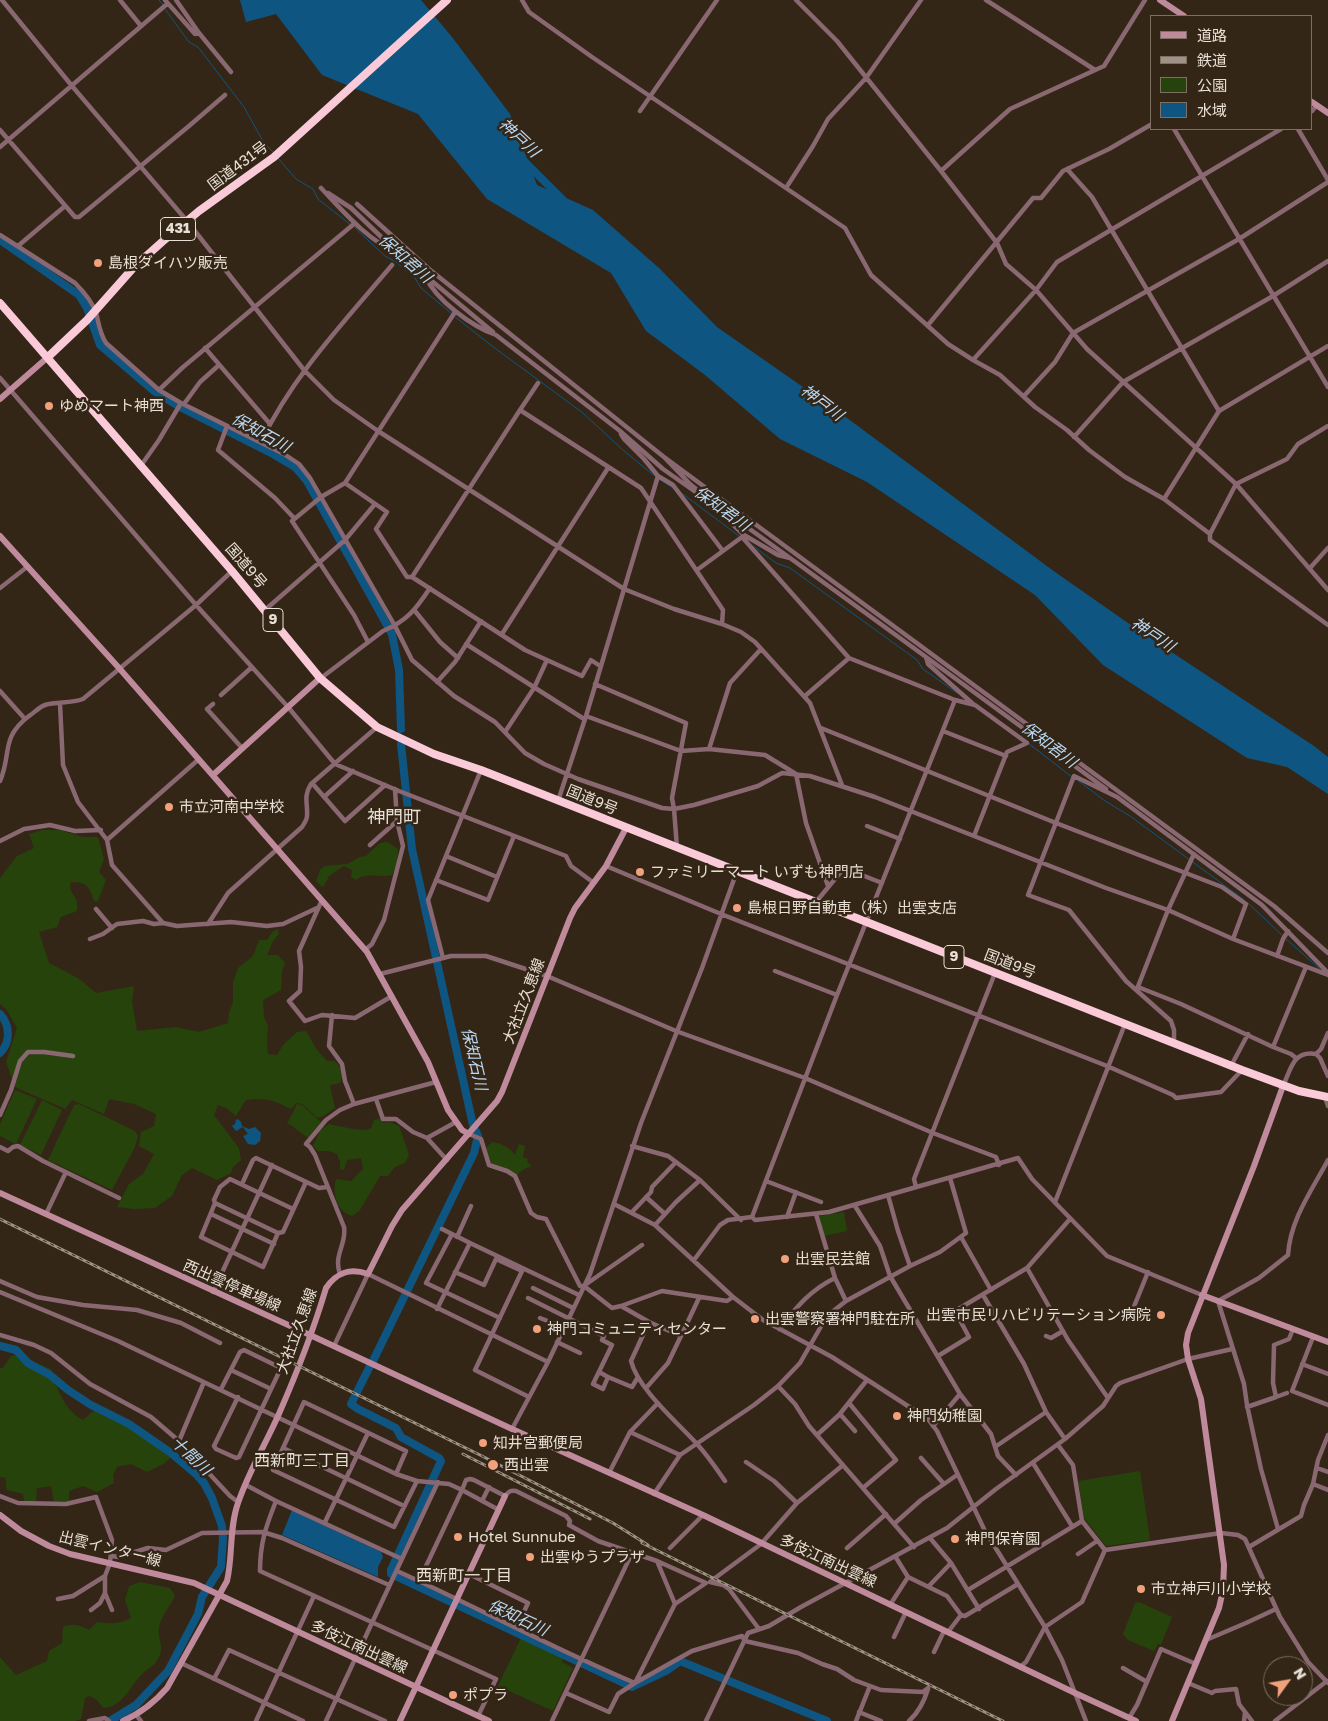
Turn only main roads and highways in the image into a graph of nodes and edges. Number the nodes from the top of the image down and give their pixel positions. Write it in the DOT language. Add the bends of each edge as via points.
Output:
graph roads {
  1 [pos="447,0"];
  2 [pos="1160,0"];
  3 [pos="1182,15"];
  4 [pos="1313,106"];
  5 [pos="1328,113"];
  6 [pos="0,303"];
  7 [pos="48,357"];
  8 [pos="0,399"];
  9 [pos="0,536"];
  10 [pos="320,678"];
  11 [pos="213,775"];
  12 [pos="626,828"];
  13 [pos="1283,1086"];
  14 [pos="1327,1097"];
  15 [pos="472,1134"];
  16 [pos="0,1193"];
  17 [pos="1202,1295"];
  18 [pos="310,1335"];
  19 [pos="1328,1342"];
  20 [pos="510,1428"];
  21 [pos="505,1496"];
  22 [pos="0,1516"];
  23 [pos="220,1595"];
  24 [pos="416,1688"];
  25 [pos="138,1718"];
  26 [pos="1174,1720"];
  27 [pos="123,1721"];
  28 [pos="400,1721"];
  29 [pos="489,1721"];
  30 [pos="1136,1721"];
  1 -- 7 [label="highway, 国道431号 / 431" via="274,157 187,221 134,267 87,320"];
  2 -- 3 [label="main road"];
  4 -- 5 [label="main road"];
  6 -- 7 [label="highway, 国道9号 / 9"];
  7 -- 8 [label="main road"];
  7 -- 10 [label="highway, 国道9号 / 9"];
  9 -- 11 [label="main road"];
  10 -- 11 [label="main road"];
  10 -- 12 [label="highway, 国道9号 / 9" via="377,727 434,754"];
  11 -- 15 [label="main road" via="365,950 428,1062 448,1110 462,1130"];
  12 -- 13 [label="highway, 国道9号 / 9"];
  12 -- 15 [label="main road, 大社立久恵線" via="606,866 575,908 502,1092"];
  13 -- 14 [label="highway, 国道9号 / 9"];
  13 -- 17 [label="main road"];
  15 -- 18 [label="main road, 大社立久恵線" via="402,1210 368,1274 352,1271 334,1278 326,1288"];
  16 -- 18 [label="main road, 西出雲停車場線"];
  17 -- 19 [label="main road"];
  17 -- 26 [label="main road" via="1186,1345 1201,1399 1224,1565 1223,1590"];
  18 -- 20 [label="main road, 西出雲停車場線"];
  18 -- 23 [label="main road, 大社立久恵線" via="278,1416 238,1502 230,1570"];
  20 -- 30 [label="main road, 多伎江南出雲線" via="703,1515"];
  21 -- 24 [label="main road"];
  22 -- 23 [label="main road, 出雲インター線" via="21,1531 70,1554 111,1560 176,1578"];
  23 -- 24 [label="main road, 多伎江南出雲線"];
  23 -- 25 [label="main road, 大社立久恵線" via="174,1677"];
  24 -- 28 [label="main road"];
  24 -- 29 [label="main road, 多伎江南出雲線"];
  25 -- 27 [label="main road, 大社立久恵線"];
}
